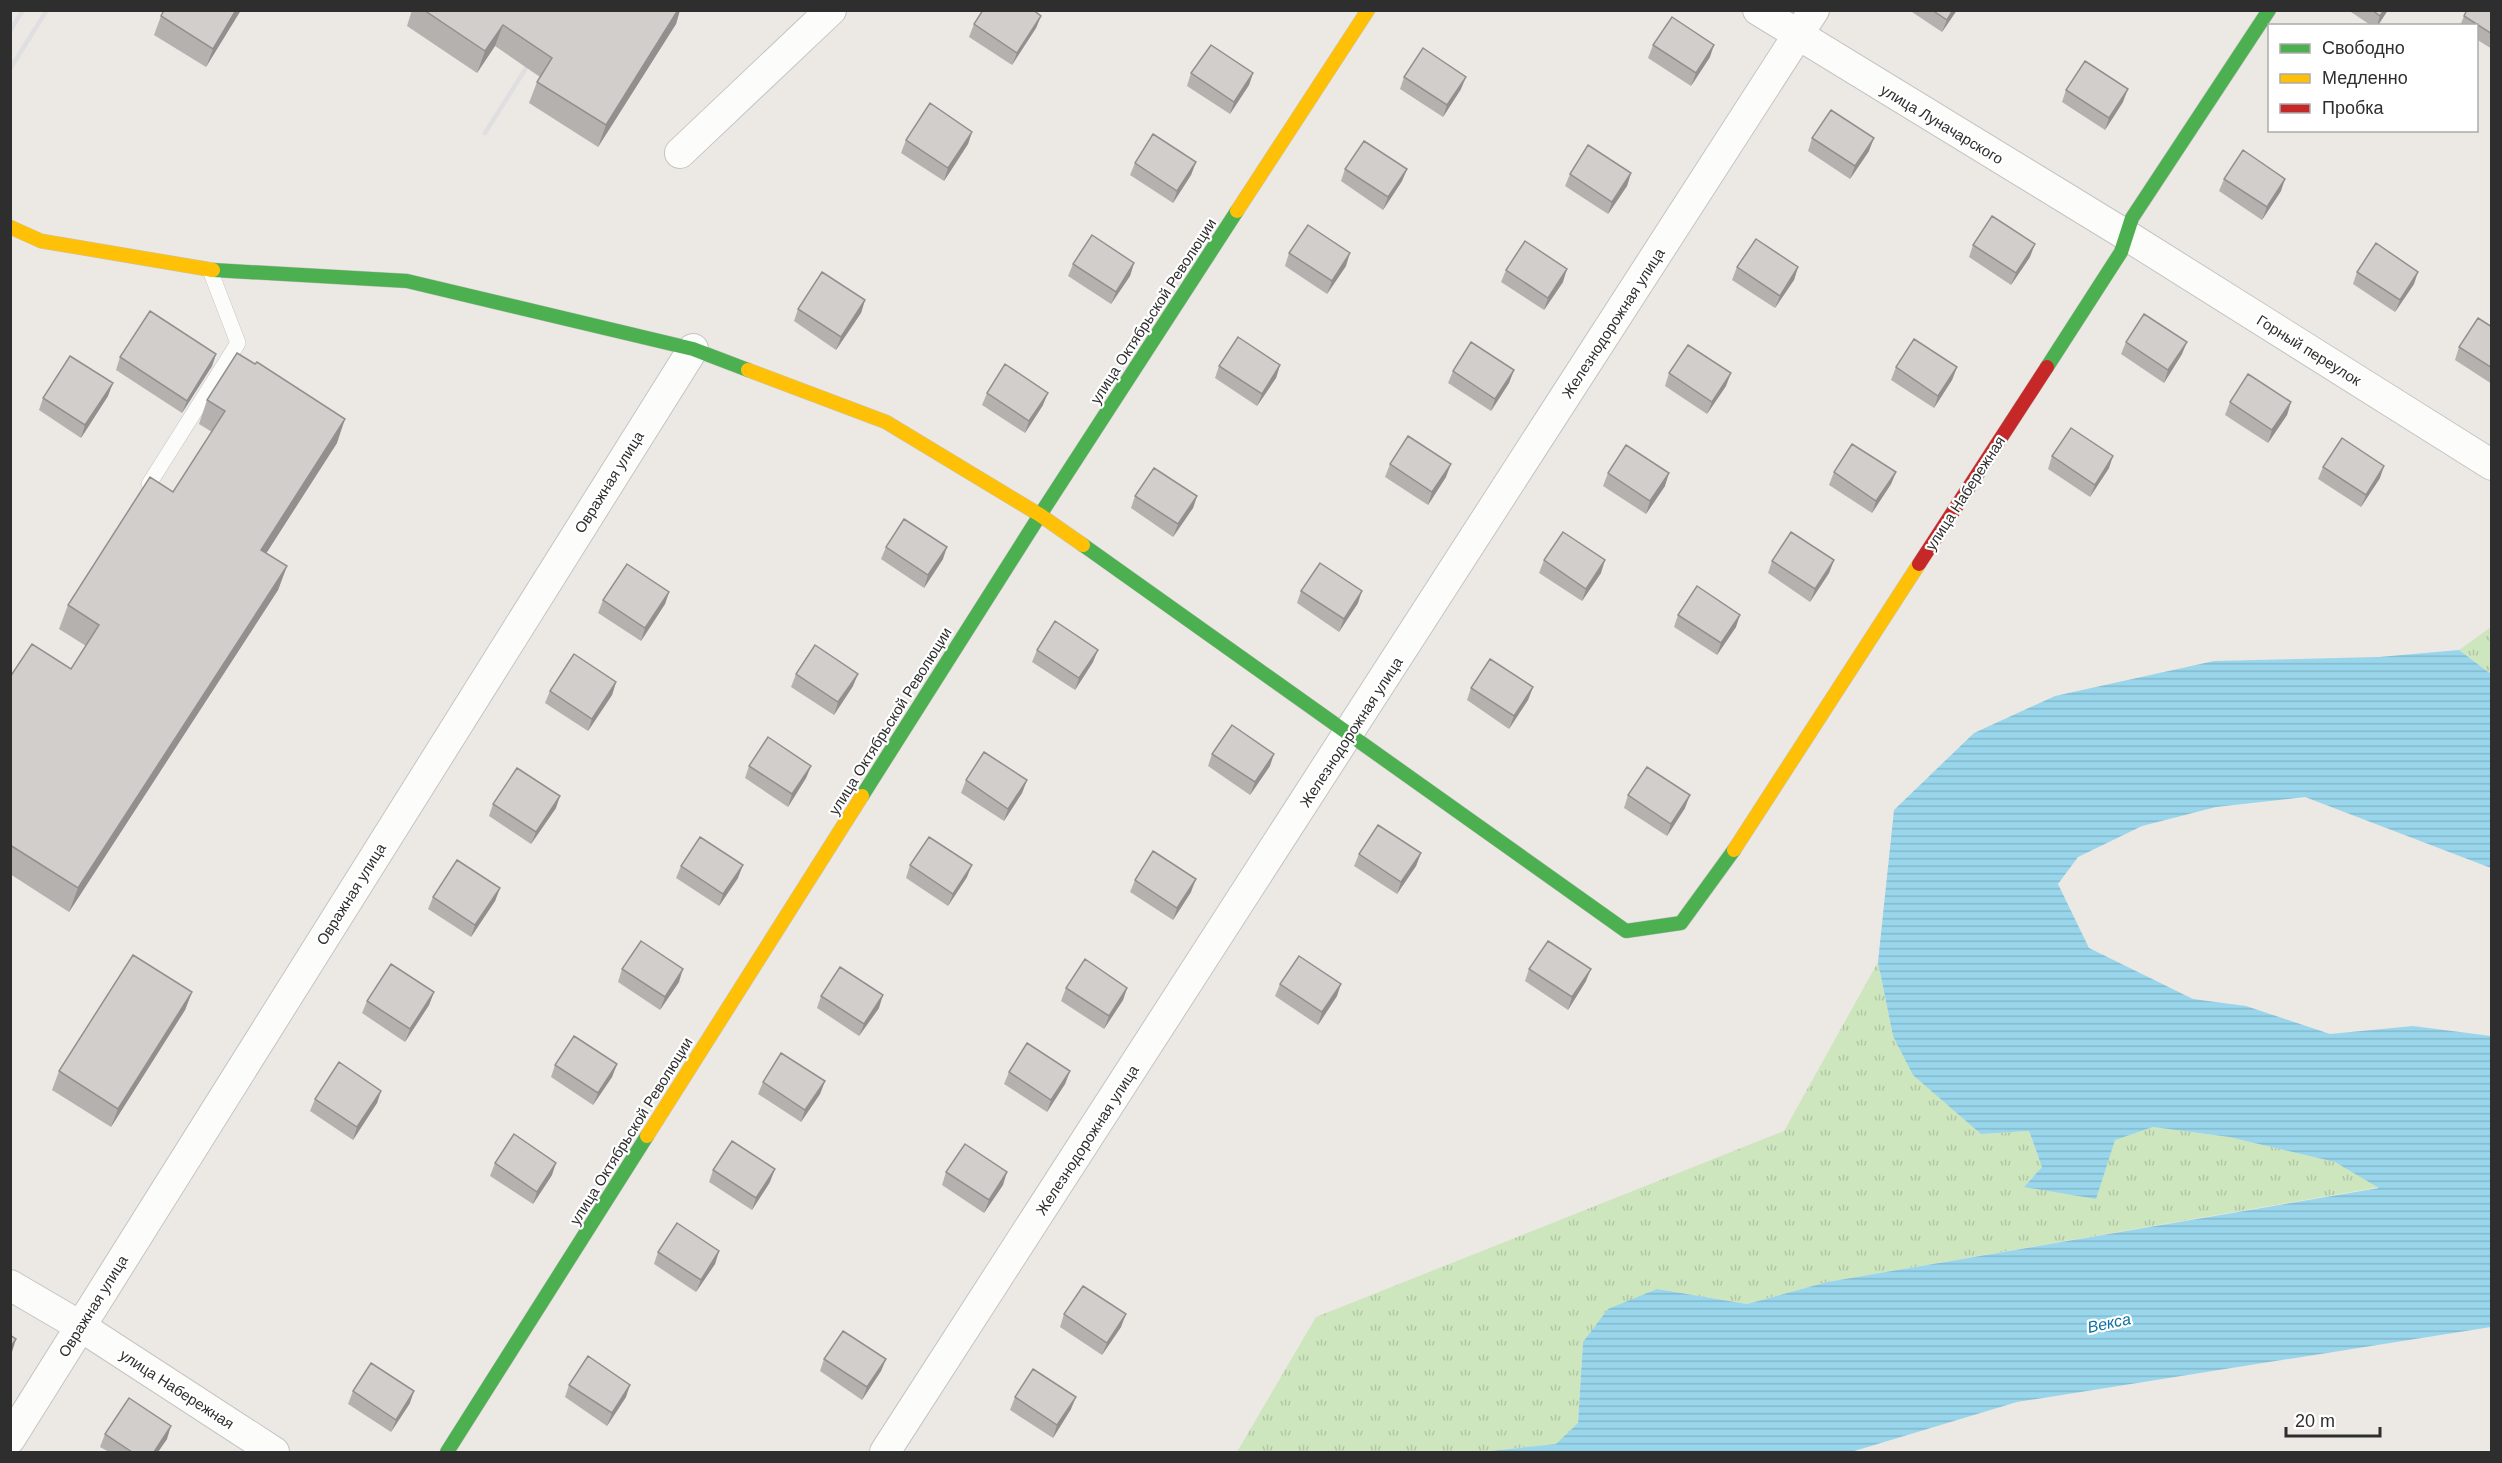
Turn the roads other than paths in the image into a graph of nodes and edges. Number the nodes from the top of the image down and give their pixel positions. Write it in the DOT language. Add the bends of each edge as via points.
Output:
graph roads {
  1 [pos="831,10"];
  2 [pos="1368,10"];
  3 [pos="1758,10"];
  4 [pos="1814,10"];
  5 [pos="2269,10"];
  6 [pos="1797,36"];
  7 [pos="680,153"];
  8 [pos="10,227"];
  9 [pos="2126,235"];
  10 [pos="210,270"];
  11 [pos="693,349"];
  12 [pos="2492,465"];
  13 [pos="149,484"];
  14 [pos="1040,515"];
  15 [pos="1349,735"];
  16 [pos="10,1285"];
  17 [pos="80,1326"];
  18 [pos="10,1439"];
  19 [pos="274,1452"];
  20 [pos="447,1452"];
  21 [pos="885,1452"];
  1 -- 7 [label="street"];
  2 -- 14 [label="street, улица Октябрьской Революции"];
  3 -- 6 [label="street, улица Луначарского"];
  4 -- 6 [label="street, Железнодорожная улица"];
  5 -- 9 [label="street, улица Набережная" via="2158,176"];
  6 -- 9 [label="street, улица Луначарского"];
  6 -- 15 [label="street, Железнодорожная улица"];
  8 -- 10 [label="street" via="41,241"];
  9 -- 12 [label="street, Горный переулок"];
  9 -- 15 [label="street, улица Набережная" via="2121,252 1729,856 1681,923 1626,931"];
  10 -- 11 [label="street" via="406,281"];
  10 -- 13 [label="lane" via="238,343"];
  11 -- 14 [label="street" via="886,422"];
  11 -- 17 [label="street, Овражная улица"];
  14 -- 15 [label="street"];
  14 -- 20 [label="street, улица Октябрьской Революции"];
  15 -- 21 [label="street, Железнодорожная улица"];
  16 -- 17 [label="street, улица Набережная"];
  17 -- 18 [label="street, Овражная улица"];
  17 -- 19 [label="street, улица Набережная"];
}
